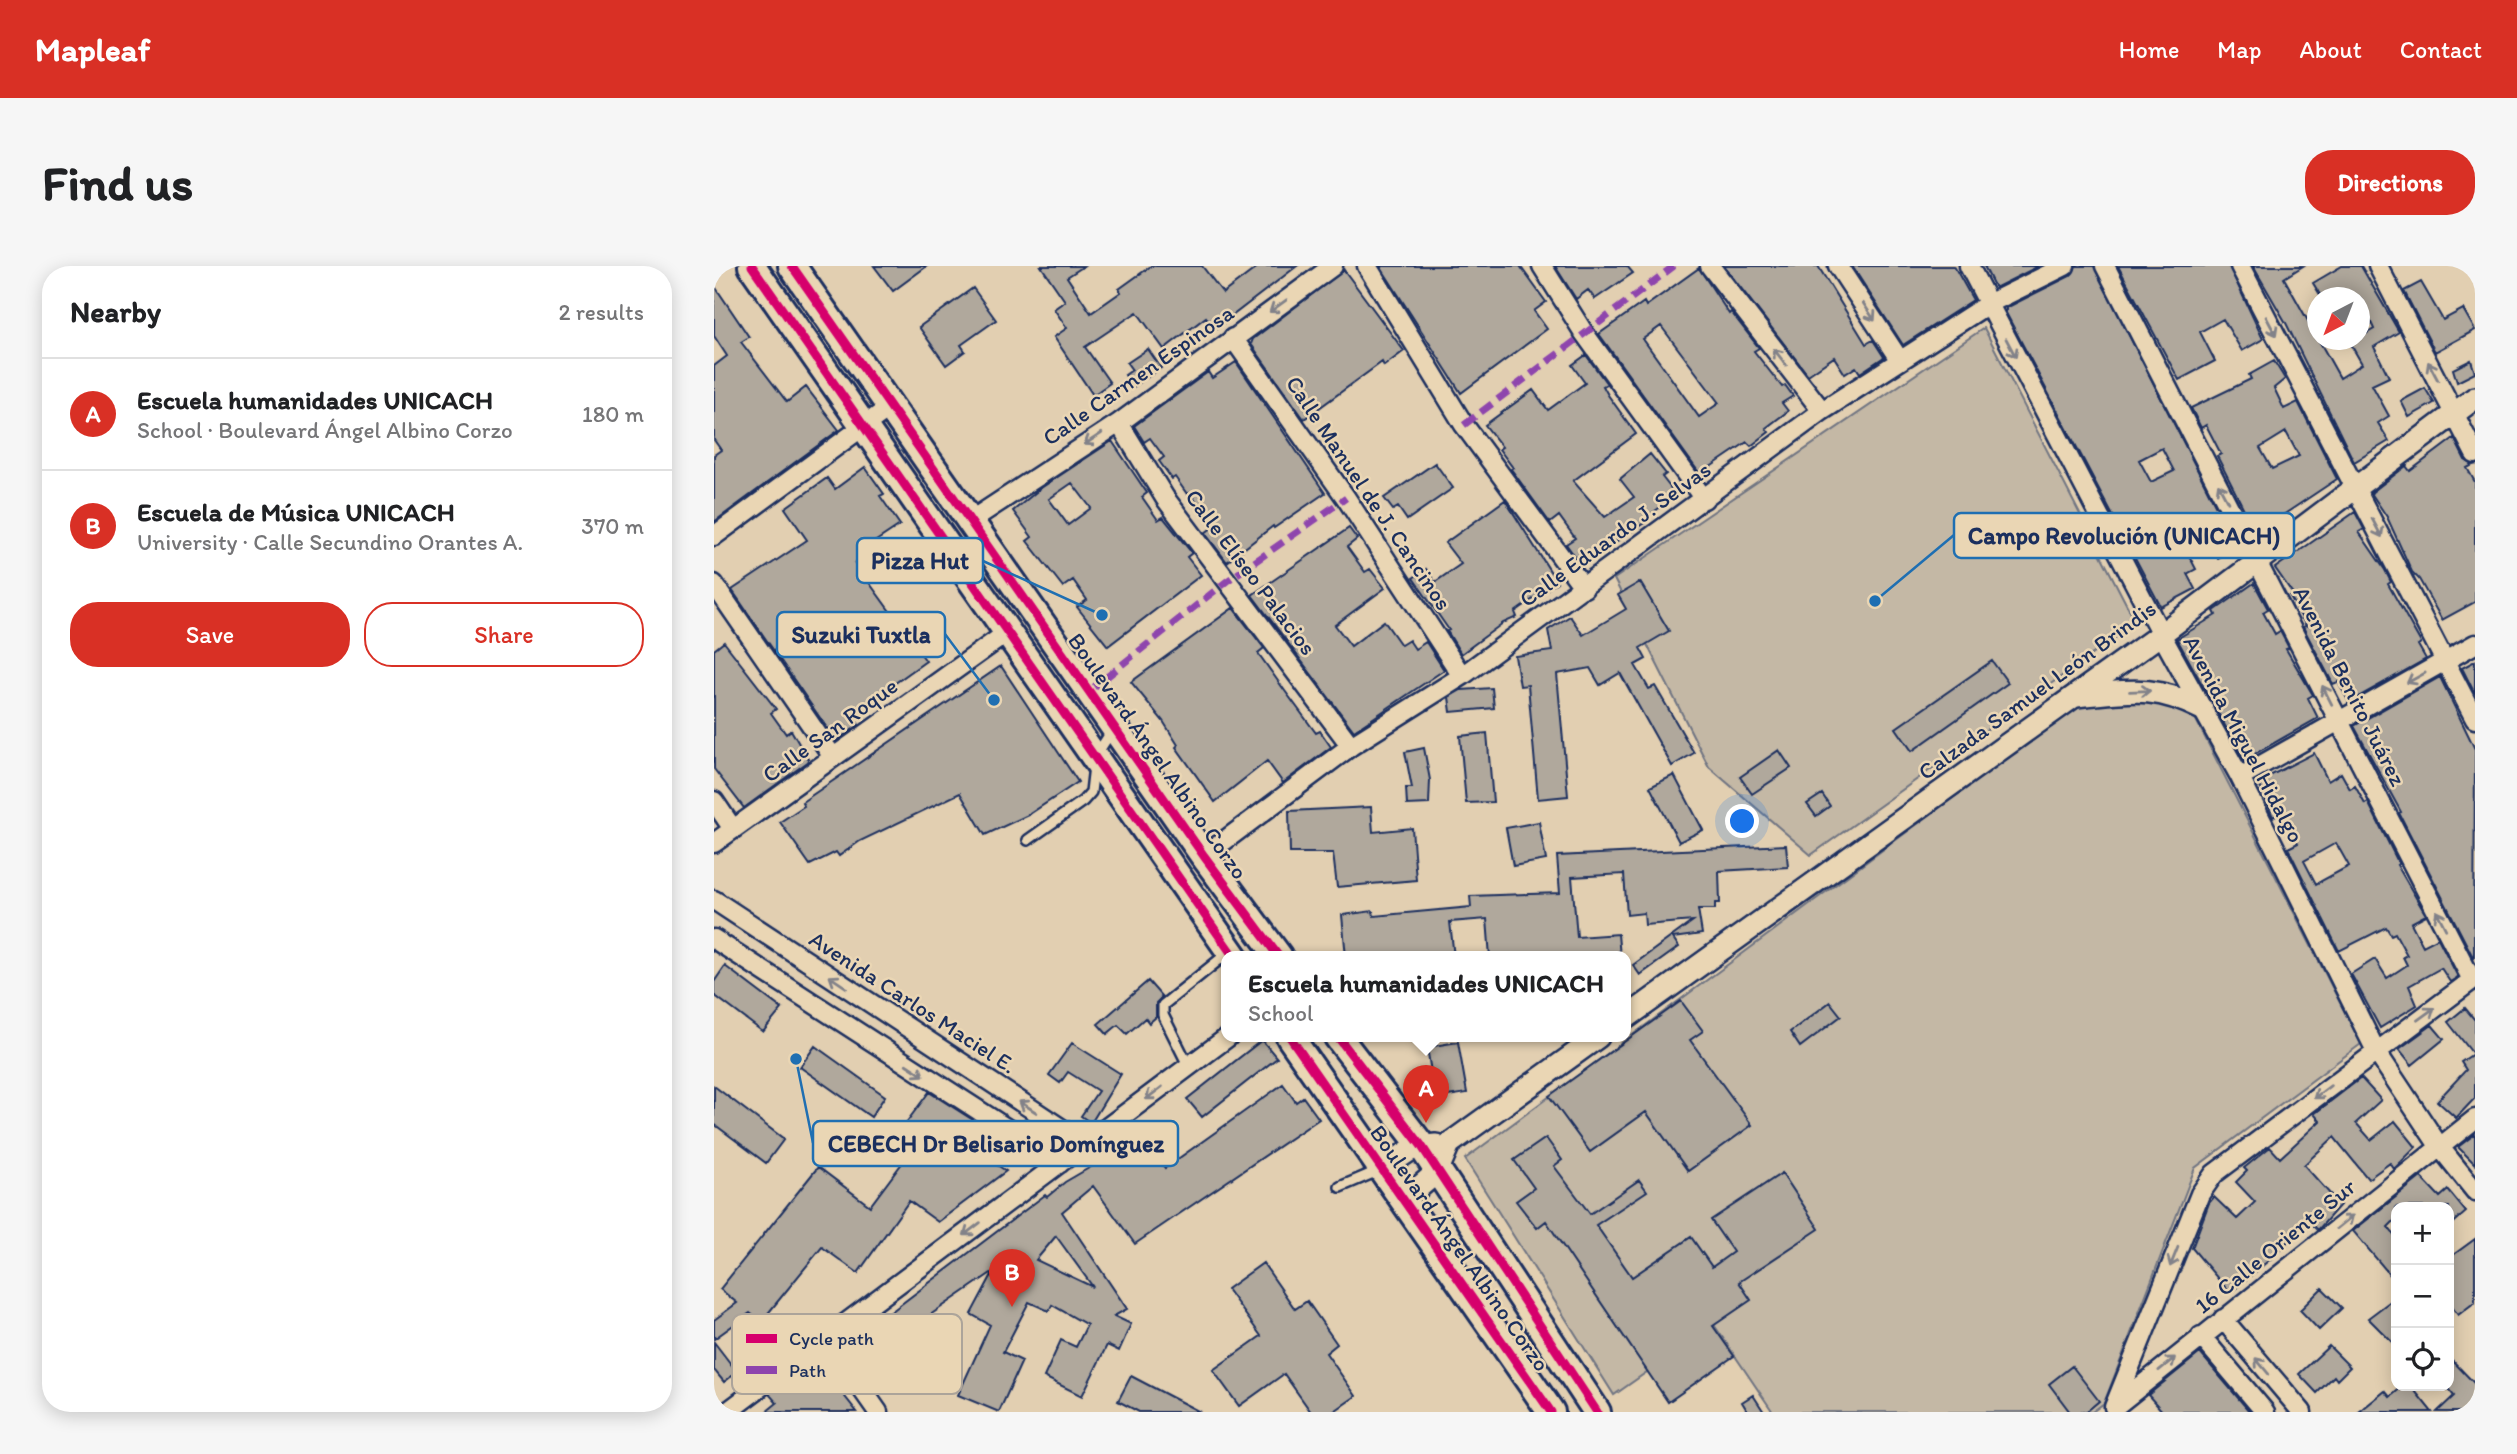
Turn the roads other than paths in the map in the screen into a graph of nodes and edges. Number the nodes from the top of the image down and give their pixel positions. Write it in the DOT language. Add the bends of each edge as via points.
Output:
graph roads {
  1 [pos="752,266"];
  2 [pos="792,266"];
  3 [pos="1333,266"];
  4 [pos="1367,266"];
  5 [pos="1542,266"];
  6 [pos="1710,266"];
  7 [pos="1838,266"];
  8 [pos="1969,266"];
  9 [pos="2065,266"];
  10 [pos="2105,266"];
  11 [pos="2240,266"];
  12 [pos="2378,266"];
  13 [pos="1988,303"];
  14 [pos="1233,338"];
  15 [pos="1899,359"];
  16 [pos="2475,398"];
  17 [pos="891,406"];
  18 [pos="1822,411"];
  19 [pos="2455,412"];
  20 [pos="1119,423"];
  21 [pos="864,426"];
  22 [pos="2475,454"];
  23 [pos="2355,486"];
  24 [pos="1704,499"];
  25 [pos="970,521"];
  26 [pos="714,536"];
  27 [pos="2259,561"];
  28 [pos="714,584"];
  29 [pos="1584,588"];
  30 [pos="1008,632"];
  31 [pos="2161,634"];
  32 [pos="2475,644"];
  33 [pos="2446,660"];
  34 [pos="1462,676"];
  35 [pos="2075,696"];
  36 [pos="2202,709"];
  37 [pos="2475,719"];
  38 [pos="2340,720"];
  39 [pos="1114,727"];
  40 [pos="1351,746"];
  41 [pos="834,757"];
  42 [pos="1095,757"];
  43 [pos="2240,777"];
  44 [pos="714,802"];
  45 [pos="733,829"];
  46 [pos="1028,839"];
  47 [pos="714,843"];
  48 [pos="1204,856"];
  49 [pos="714,900"];
  50 [pos="714,939"];
  51 [pos="1230,951"];
  52 [pos="1275,951"];
  53 [pos="1221,962"];
  54 [pos="2474,979"];
  55 [pos="1631,1014"];
  56 [pos="900,1023"];
  57 [pos="1222,1042"];
  58 [pos="1293,1042"];
  59 [pos="1342,1042"];
  60 [pos="1591,1042"];
  61 [pos="883,1049"];
  62 [pos="2376,1051"];
  63 [pos="1189,1067"];
  64 [pos="2475,1119"];
  65 [pos="1085,1144"];
  66 [pos="1449,1144"];
  67 [pos="1421,1145"];
  68 [pos="2439,1146"];
  69 [pos="1060,1163"];
  70 [pos="1381,1169"];
  71 [pos="1437,1172"];
  72 [pos="1340,1187"];
  73 [pos="2475,1191"];
  74 [pos="1404,1200"];
  75 [pos="858,1314"];
  76 [pos="2223,1319"];
  77 [pos="2201,1336"];
  78 [pos="751,1394"];
  79 [pos="865,1394"];
  80 [pos="2113,1410"];
  81 [pos="727,1412"];
  82 [pos="878,1412"];
  83 [pos="1551,1412"];
  84 [pos="1597,1412"];
  85 [pos="2265,1412"];
  86 [pos="2302,1412"];
  1 -- 21 [label="main road"];
  2 -- 17 [label="main road, Boulevard Ángel Albino Corzo"];
  3 -- 14 [label="street, Calle Carmen Espinosa, one-way"];
  4 -- 29 [label="street" via="1464,425"];
  5 -- 24 [label="street" via="1584,333"];
  18 -- 6 [label="street, one-way"];
  7 -- 15 [label="street, one-way"];
  8 -- 13 [label="street, Avenida Miguel Hidalgo"];
  9 -- 13 [label="street, Calle Eduardo J. Selvas"];
  27 -- 10 [label="street, Avenida Benito Juárez, one-way"];
  11 -- 23 [label="street, one-way"];
  19 -- 12 [label="street, one-way"];
  13 -- 15 [label="street, Calle Eduardo J. Selvas"];
  13 -- 31 [label="street, Avenida Miguel Hidalgo, one-way"];
  14 -- 20 [label="street, Calle Carmen Espinosa"];
  14 -- 34 [label="street, Calle Manuel de J. Cancinos" via="1346,498"];
  15 -- 18 [label="street, Calle Eduardo J. Selvas"];
  16 -- 19 [label="street, Calzada Samuel León Brindis"];
  17 -- 21 [label="street"];
  17 -- 25 [label="main road, Boulevard Ángel Albino Corzo"];
  18 -- 24 [label="street, Calle Eduardo J. Selvas"];
  19 -- 22 [label="street"];
  19 -- 23 [label="street, Calzada Samuel León Brindis"];
  20 -- 25 [label="street, Calle Carmen Espinosa, one-way"];
  20 -- 40 [label="street, Calle Elíseo Palacios" via="1165,498"];
  21 -- 26 [label="street"];
  21 -- 30 [label="main road"];
  23 -- 27 [label="street, Calzada Samuel León Brindis"];
  23 -- 33 [label="street, one-way"];
  24 -- 29 [label="street, Calle Eduardo J. Selvas"];
  25 -- 39 [label="main road, Boulevard Ángel Albino Corzo"];
  27 -- 31 [label="street, Calzada Samuel León Brindis"];
  38 -- 27 [label="street, Avenida Benito Juárez, one-way"];
  28 -- 41 [label="street"];
  29 -- 34 [label="street, Calle Eduardo J. Selvas"];
  30 -- 41 [label="street, Calle San Roque"];
  30 -- 42 [label="main road"];
  31 -- 35 [label="street, Calzada Samuel León Brindis"];
  31 -- 36 [label="street, Avenida Miguel Hidalgo"];
  32 -- 33 [label="street"];
  33 -- 37 [label="street"];
  33 -- 38 [label="street, one-way"];
  34 -- 40 [label="street, Calle Eduardo J. Selvas"];
  35 -- 36 [label="street, one-way" via="2150,690 2174,695"];
  35 -- 55 [label="street, Calzada Samuel León Brindis"];
  36 -- 43 [label="street, Avenida Miguel Hidalgo"];
  38 -- 43 [label="street"];
  54 -- 38 [label="street, Avenida Benito Juárez, one-way"];
  39 -- 42 [label="lane"];
  39 -- 48 [label="main road, Boulevard Ángel Albino Corzo"];
  40 -- 48 [label="street, Calle Eduardo J. Selvas"];
  41 -- 45 [label="street, Calle San Roque"];
  42 -- 46 [label="lane" via="1091,792 1083,802"];
  42 -- 51 [label="main road"];
  43 -- 62 [label="street, Avenida Miguel Hidalgo"];
  44 -- 45 [label="street"];
  45 -- 47 [label="street, Calle San Roque"];
  48 -- 52 [label="main road, Boulevard Ángel Albino Corzo"];
  56 -- 49 [label="street, Avenida Carlos Maciel E., one-way"];
  50 -- 61 [label="street"];
  53 -- 63 [label="lane" via="1163,1005 1163,1015"];
  62 -- 54 [label="street, one-way"];
  56 -- 61 [label="street"];
  65 -- 56 [label="street, Avenida Carlos Maciel E., one-way"];
  57 -- 63 [label="street"];
  58 -- 70 [label="main road, Boulevard Ángel Albino Corzo"];
  59 -- 67 [label="main road, Boulevard Ángel Albino Corzo"];
  60 -- 66 [label="street"];
  61 -- 69 [label="street, one-way"];
  62 -- 68 [label="street, Avenida Miguel Hidalgo"];
  62 -- 80 [label="street, one-way" via="2214,1174 2200,1194"];
  63 -- 65 [label="street, one-way"];
  64 -- 68 [label="street, 16 Calle Oriente Sur"];
  65 -- 69 [label="street"];
  66 -- 67 [label="street"];
  66 -- 71 [label="street"];
  67 -- 70 [label="street"];
  67 -- 71 [label="main road, Boulevard Ángel Albino Corzo"];
  68 -- 73 [label="street, Avenida Miguel Hidalgo"];
  76 -- 68 [label="street, 16 Calle Oriente Sur, one-way"];
  69 -- 75 [label="street, one-way"];
  70 -- 72 [label="lane"];
  70 -- 74 [label="main road, Boulevard Ángel Albino Corzo"];
  71 -- 74 [label="street"];
  71 -- 84 [label="main road, Boulevard Ángel Albino Corzo"];
  74 -- 83 [label="main road, Boulevard Ángel Albino Corzo"];
  76 -- 77 [label="street, 16 Calle Oriente Sur"];
  86 -- 76 [label="street, one-way"];
  80 -- 77 [label="street, 16 Calle Oriente Sur, one-way"];
  77 -- 85 [label="street"];
  78 -- 81 [label="street"];
  79 -- 82 [label="street"];
}
